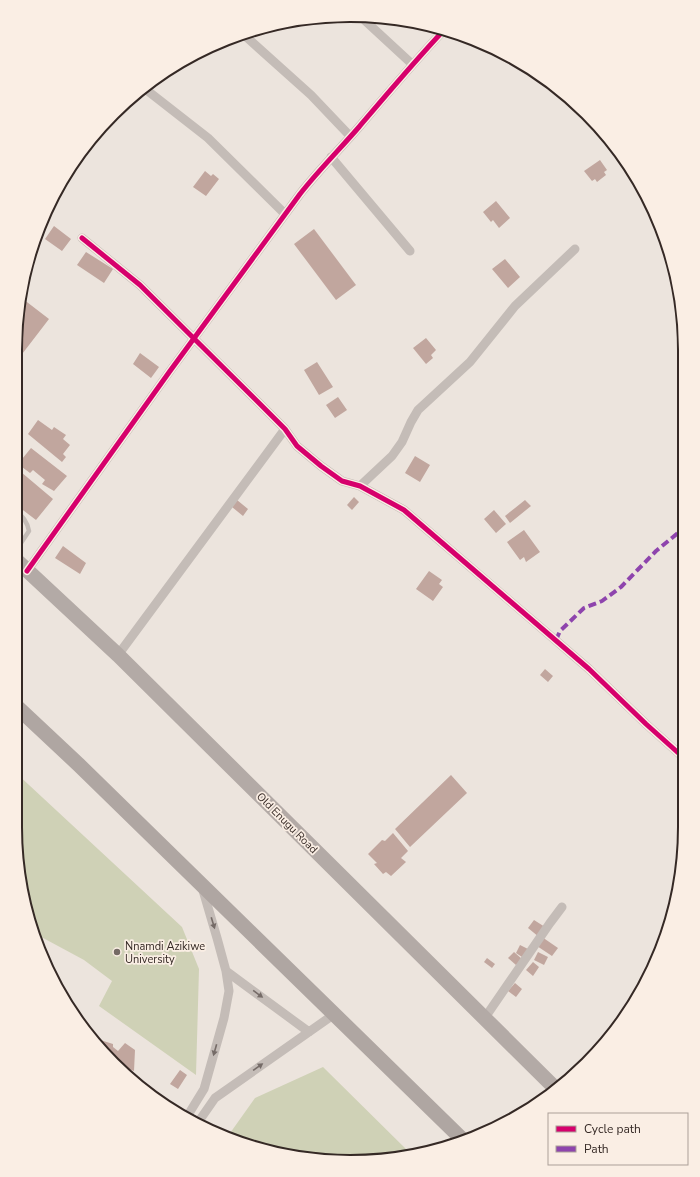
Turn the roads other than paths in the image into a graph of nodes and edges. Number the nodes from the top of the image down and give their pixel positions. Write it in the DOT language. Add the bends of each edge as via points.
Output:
graph roads {
  1 [pos="367,23"];
  2 [pos="440,34"];
  3 [pos="248,38"];
  4 [pos="412,64"];
  5 [pos="148,91"];
  6 [pos="350,136"];
  7 [pos="331,157"];
  8 [pos="285,214"];
  9 [pos="82,238"];
  10 [pos="575,249"];
  11 [pos="410,251"];
  12 [pos="194,339"];
  13 [pos="285,429"];
  14 [pos="360,486"];
  15 [pos="22,516"];
  16 [pos="22,542"];
  17 [pos="22,566"];
  18 [pos="27,571"];
  19 [pos="118,655"];
  20 [pos="22,712"];
  21 [pos="678,753"];
  22 [pos="201,886"];
  23 [pos="562,907"];
  24 [pos="226,972"];
  25 [pos="333,1015"];
  26 [pos="484,1019"];
  27 [pos="309,1032"];
  28 [pos="552,1086"];
  29 [pos="189,1113"];
  30 [pos="201,1119"];
  31 [pos="459,1136"];
  1 -- 4 [label="street"];
  2 -- 4 [label="street"];
  3 -- 6 [label="street" via="311,95"];
  4 -- 6 [label="street"];
  5 -- 8 [label="street" via="208,138"];
  6 -- 7 [label="street"];
  7 -- 8 [label="street"];
  7 -- 11 [label="street"];
  8 -- 12 [label="street"];
  9 -- 12 [label="street" via="140,285"];
  10 -- 14 [label="street" via="515,306 470,362 418,410 392,456"];
  12 -- 13 [label="street"];
  12 -- 18 [label="street"];
  13 -- 14 [label="street" via="297,446 321,466 342,480"];
  13 -- 19 [label="street"];
  14 -- 21 [label="street" via="404,510 589,669"];
  15 -- 16 [label="lane" via="28,524 29,531"];
  17 -- 18 [label="main road, Old Enugu Road"];
  18 -- 19 [label="main road, Old Enugu Road"];
  19 -- 26 [label="main road, Old Enugu Road"];
  20 -- 22 [label="highway"];
  22 -- 24 [label="street, one-way"];
  22 -- 25 [label="highway"];
  23 -- 26 [label="street"];
  24 -- 27 [label="street, one-way"];
  24 -- 29 [label="street, one-way" via="229,991 224,1018 204,1089"];
  25 -- 27 [label="street"];
  25 -- 31 [label="highway"];
  26 -- 28 [label="main road, Old Enugu Road"];
  30 -- 27 [label="street, one-way" via="215,1098"];
}
